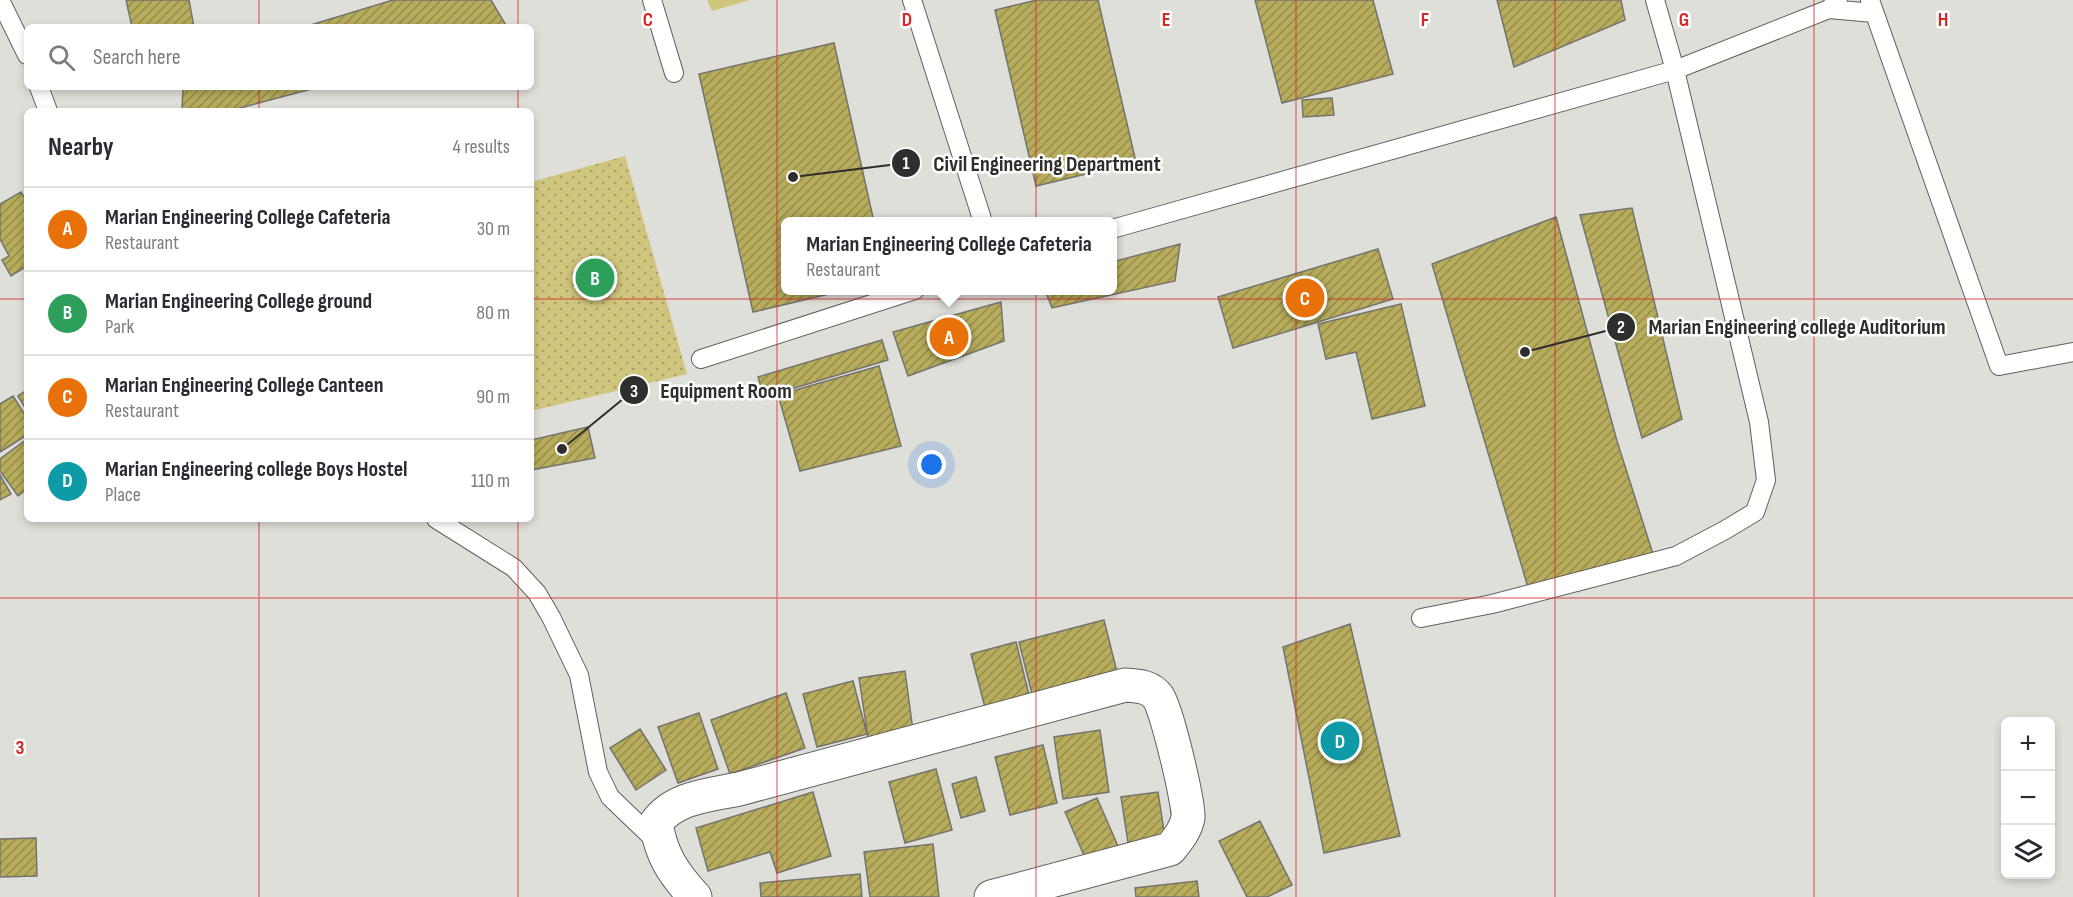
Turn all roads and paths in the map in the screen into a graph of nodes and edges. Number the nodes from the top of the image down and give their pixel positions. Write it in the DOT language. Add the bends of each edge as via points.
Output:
graph roads {
  1 [pos="0,0"];
  2 [pos="652,0"];
  3 [pos="912,0"];
  4 [pos="1655,0"];
  5 [pos="1834,4"];
  6 [pos="1872,7"];
  7 [pos="24,49"];
  8 [pos="1676,70"];
  9 [pos="674,73"];
  10 [pos="40,90"];
  11 [pos="47,108"];
  12 [pos="980,217"];
  13 [pos="1117,228"];
  14 [pos="902,295"];
  15 [pos="2073,352"];
  16 [pos="701,359"];
  17 [pos="441,522"];
  18 [pos="1421,618"];
  19 [pos="659,845"];
  20 [pos="695,897"];
  21 [pos="991,897"];
  1 -- 7 [label="lane"];
  2 -- 9 [label="lane"];
  3 -- 12 [label="lane"];
  4 -- 8 [label="lane"];
  5 -- 6 [label="lane"];
  5 -- 8 [label="lane"];
  6 -- 15 [label="lane" via="1999,366"];
  8 -- 13 [label="lane"];
  8 -- 18 [label="lane" via="1759,422 1766,480 1755,512 1676,555 1492,604"];
  10 -- 11 [label="lane"];
  14 -- 16 [label="lane"];
  17 -- 19 [label="lane" via="514,568 537,593 579,675 598,772 610,797"];
  19 -- 20 [label="street" via="677,877"];
  19 -- 21 [label="street" via="656,823 663,812 678,803 1125,685 1144,686 1159,698 1169,725 1188,815 1182,835 1170,849"];
}
